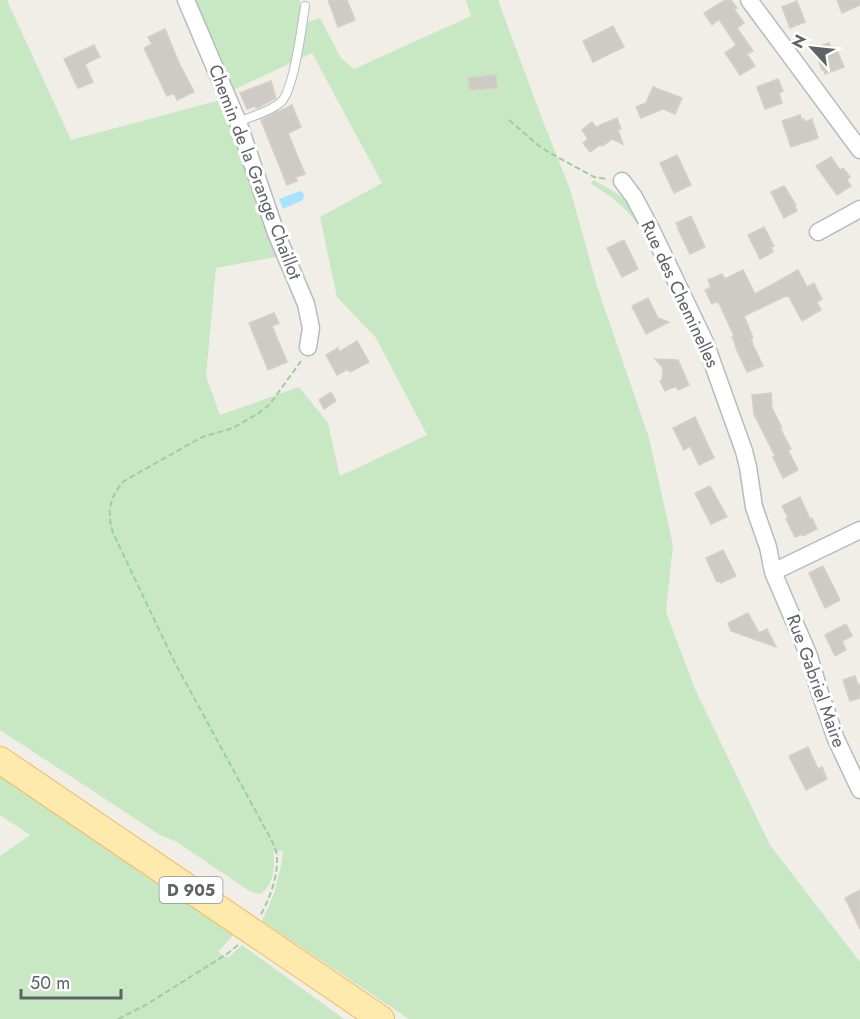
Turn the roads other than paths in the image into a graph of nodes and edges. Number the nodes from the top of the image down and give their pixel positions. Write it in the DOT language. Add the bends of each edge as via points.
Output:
graph roads {
  1 [pos="186,0"];
  2 [pos="749,0"];
  3 [pos="305,6"];
  4 [pos="238,122"];
  5 [pos="860,150"];
  6 [pos="622,181"];
  7 [pos="860,209"];
  8 [pos="818,232"];
  9 [pos="308,347"];
  10 [pos="860,530"];
  11 [pos="773,572"];
  12 [pos="0,760"];
  13 [pos="860,790"];
  14 [pos="381,1019"];
  1 -- 4 [label="street, Chemin de la Grange Chaillot"];
  2 -- 5 [label="street"];
  3 -- 4 [label="lane" via="284,99"];
  4 -- 9 [label="street, Chemin de la Grange Chaillot" via="276,233 306,304 311,328"];
  6 -- 11 [label="street, Rue des Cheminelles" via="648,224 705,342 744,451 754,507"];
  7 -- 8 [label="street"];
  10 -- 11 [label="street"];
  11 -- 13 [label="street, Rue Gabriel Maire" via="809,656 836,739"];
  12 -- 14 [label="main road, D 905"];
}
